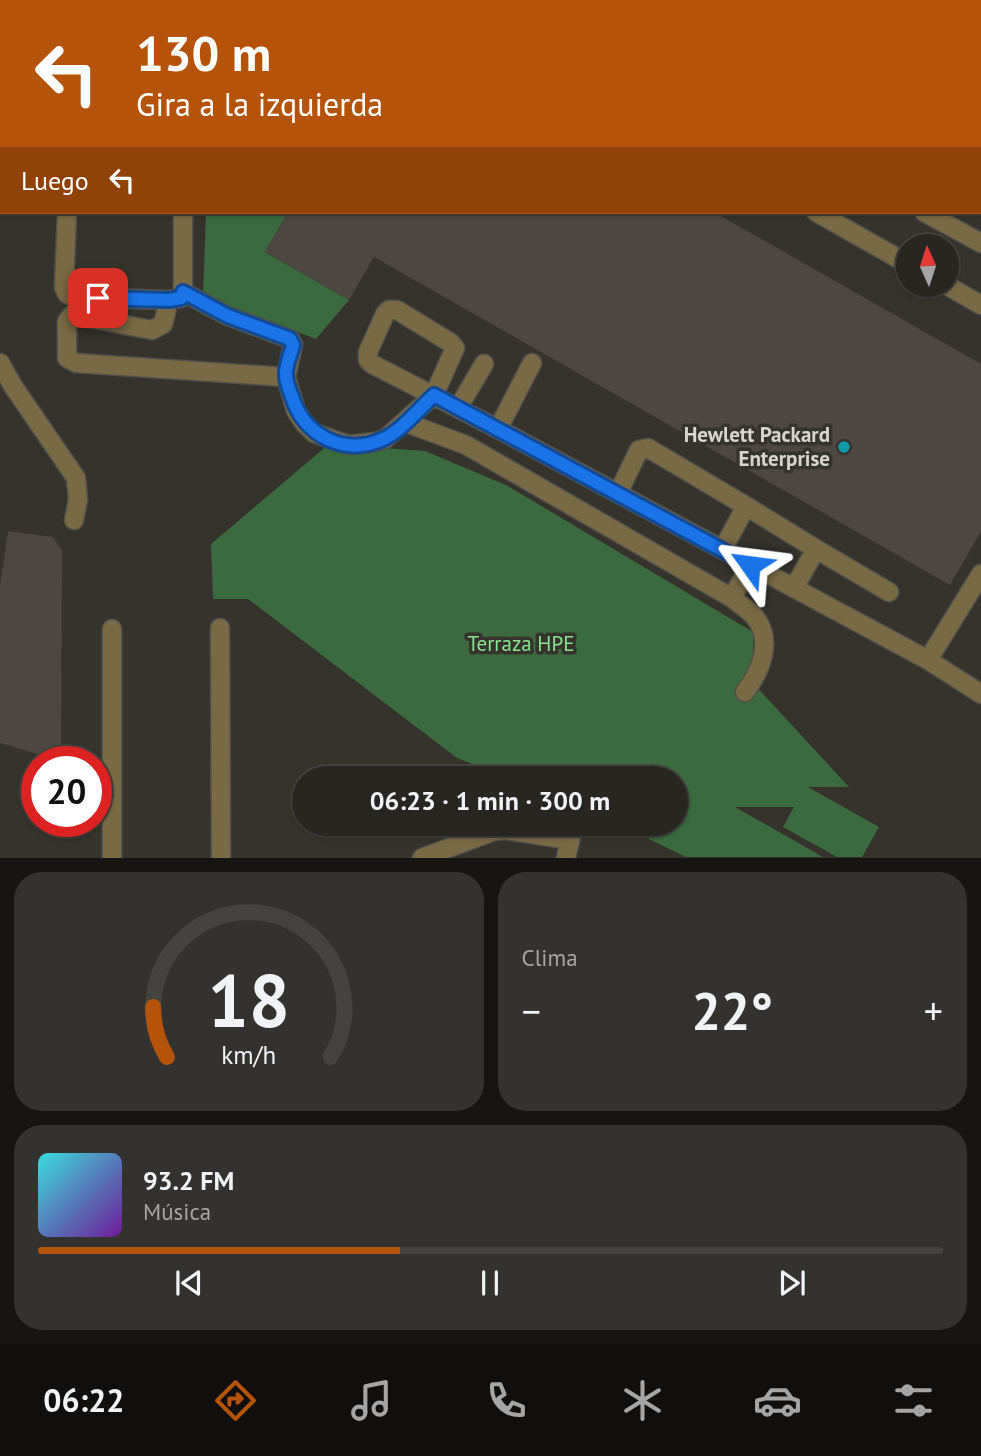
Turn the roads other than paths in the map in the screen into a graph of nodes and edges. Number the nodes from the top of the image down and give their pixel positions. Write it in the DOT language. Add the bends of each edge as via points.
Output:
graph roads {
  1 [pos="67,214"];
  2 [pos="183,214"];
  3 [pos="820,214"];
  4 [pos="928,214"];
  5 [pos="981,243"];
  6 [pos="896,257"];
  7 [pos="959,292"];
  8 [pos="176,296"];
  9 [pos="981,305"];
  10 [pos="0,363"];
  11 [pos="532,363"];
  12 [pos="484,364"];
  13 [pos="285,377"];
  14 [pos="434,395"];
  15 [pos="458,408"];
  16 [pos="404,422"];
  17 [pos="498,429"];
  18 [pos="618,493"];
  19 [pos="746,506"];
  20 [pos="74,520"];
  21 [pos="723,549"];
  22 [pos="816,549"];
  23 [pos="750,565"];
  24 [pos="981,574"];
  25 [pos="794,589"];
  26 [pos="888,592"];
  27 [pos="732,598"];
  28 [pos="219,628"];
  29 [pos="112,629"];
  30 [pos="928,660"];
  31 [pos="746,692"];
  32 [pos="981,694"];
  33 [pos="570,841"];
  34 [pos="112,858"];
  35 [pos="221,858"];
  36 [pos="422,858"];
  1 -- 8 [label="street" via="67,294"];
  2 -- 8 [label="street"];
  3 -- 6 [label="street"];
  4 -- 5 [label="street"];
  7 -- 9 [label="street"];
  8 -- 13 [label="street" via="290,339 293,345"];
  8 -- 13 [label="street" via="163,324 152,330 72,315 67,321 67,358 76,363"];
  10 -- 20 [label="street" via="76,478"];
  11 -- 17 [label="street"];
  12 -- 15 [label="street"];
  13 -- 16 [label="street" via="304,423 331,440 348,445 375,442"];
  14 -- 14 [label="street" via="368,360 390,310 454,346"];
  14 -- 15 [label="street"];
  14 -- 16 [label="street"];
  15 -- 17 [label="street"];
  16 -- 27 [label="street" via="466,445"];
  17 -- 18 [label="street"];
  18 -- 19 [label="street" via="639,450 648,448"];
  18 -- 21 [label="street"];
  19 -- 21 [label="street"];
  19 -- 22 [label="street"];
  21 -- 23 [label="street"];
  22 -- 25 [label="street"];
  22 -- 26 [label="street"];
  23 -- 25 [label="street"];
  23 -- 27 [label="street"];
  24 -- 30 [label="street"];
  25 -- 30 [label="street"];
  27 -- 31 [label="street" via="753,616 762,630 765,649 759,673"];
  28 -- 35 [label="street"];
  29 -- 34 [label="street"];
  30 -- 32 [label="street"];
  33 -- 36 [label="street" via="494,831"];
}
